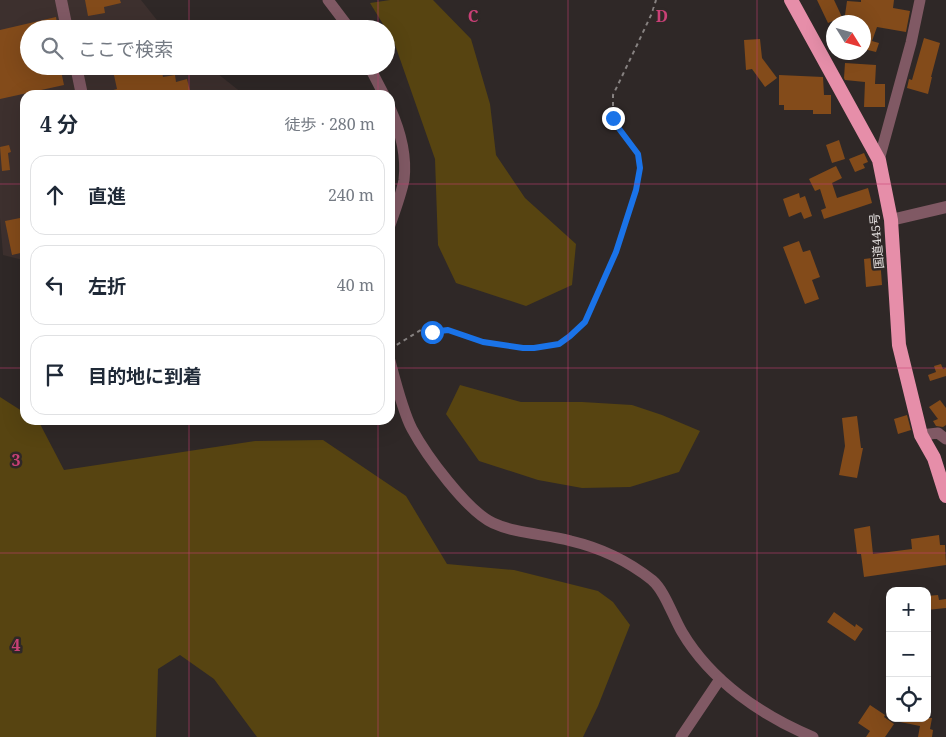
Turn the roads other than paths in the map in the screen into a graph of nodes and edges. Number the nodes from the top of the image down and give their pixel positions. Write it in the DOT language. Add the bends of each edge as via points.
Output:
graph roads {
  1 [pos="61,0"];
  2 [pos="328,0"];
  3 [pos="791,0"];
  4 [pos="920,0"];
  5 [pos="65,20"];
  6 [pos="343,20"];
  7 [pos="78,75"];
  8 [pos="374,75"];
  9 [pos="81,90"];
  10 [pos="381,90"];
  11 [pos="395,121"];
  12 [pos="879,160"];
  13 [pos="946,207"];
  14 [pos="395,209"];
  15 [pos="891,220"];
  16 [pos="395,380"];
  17 [pos="922,435"];
  18 [pos="946,439"];
  19 [pos="946,496"];
  20 [pos="720,679"];
  21 [pos="681,737"];
  22 [pos="813,737"];
  1 -- 5 [label="street"];
  2 -- 6 [label="street"];
  3 -- 12 [label="highway, 国道445号"];
  4 -- 12 [label="street"];
  7 -- 9 [label="street"];
  8 -- 10 [label="street"];
  11 -- 14 [label="street" via="404,154 404,180"];
  12 -- 15 [label="highway, 国道445号"];
  13 -- 15 [label="street"];
  15 -- 17 [label="highway, 国道445号" via="899,345"];
  16 -- 20 [label="street" via="412,429 442,474 468,504 493,523 571,541 629,563 654,582 694,651"];
  17 -- 18 [label="street" via="938,433"];
  17 -- 19 [label="highway, 国道445号" via="934,458"];
  20 -- 21 [label="street"];
  20 -- 22 [label="street" via="768,715"];
}
